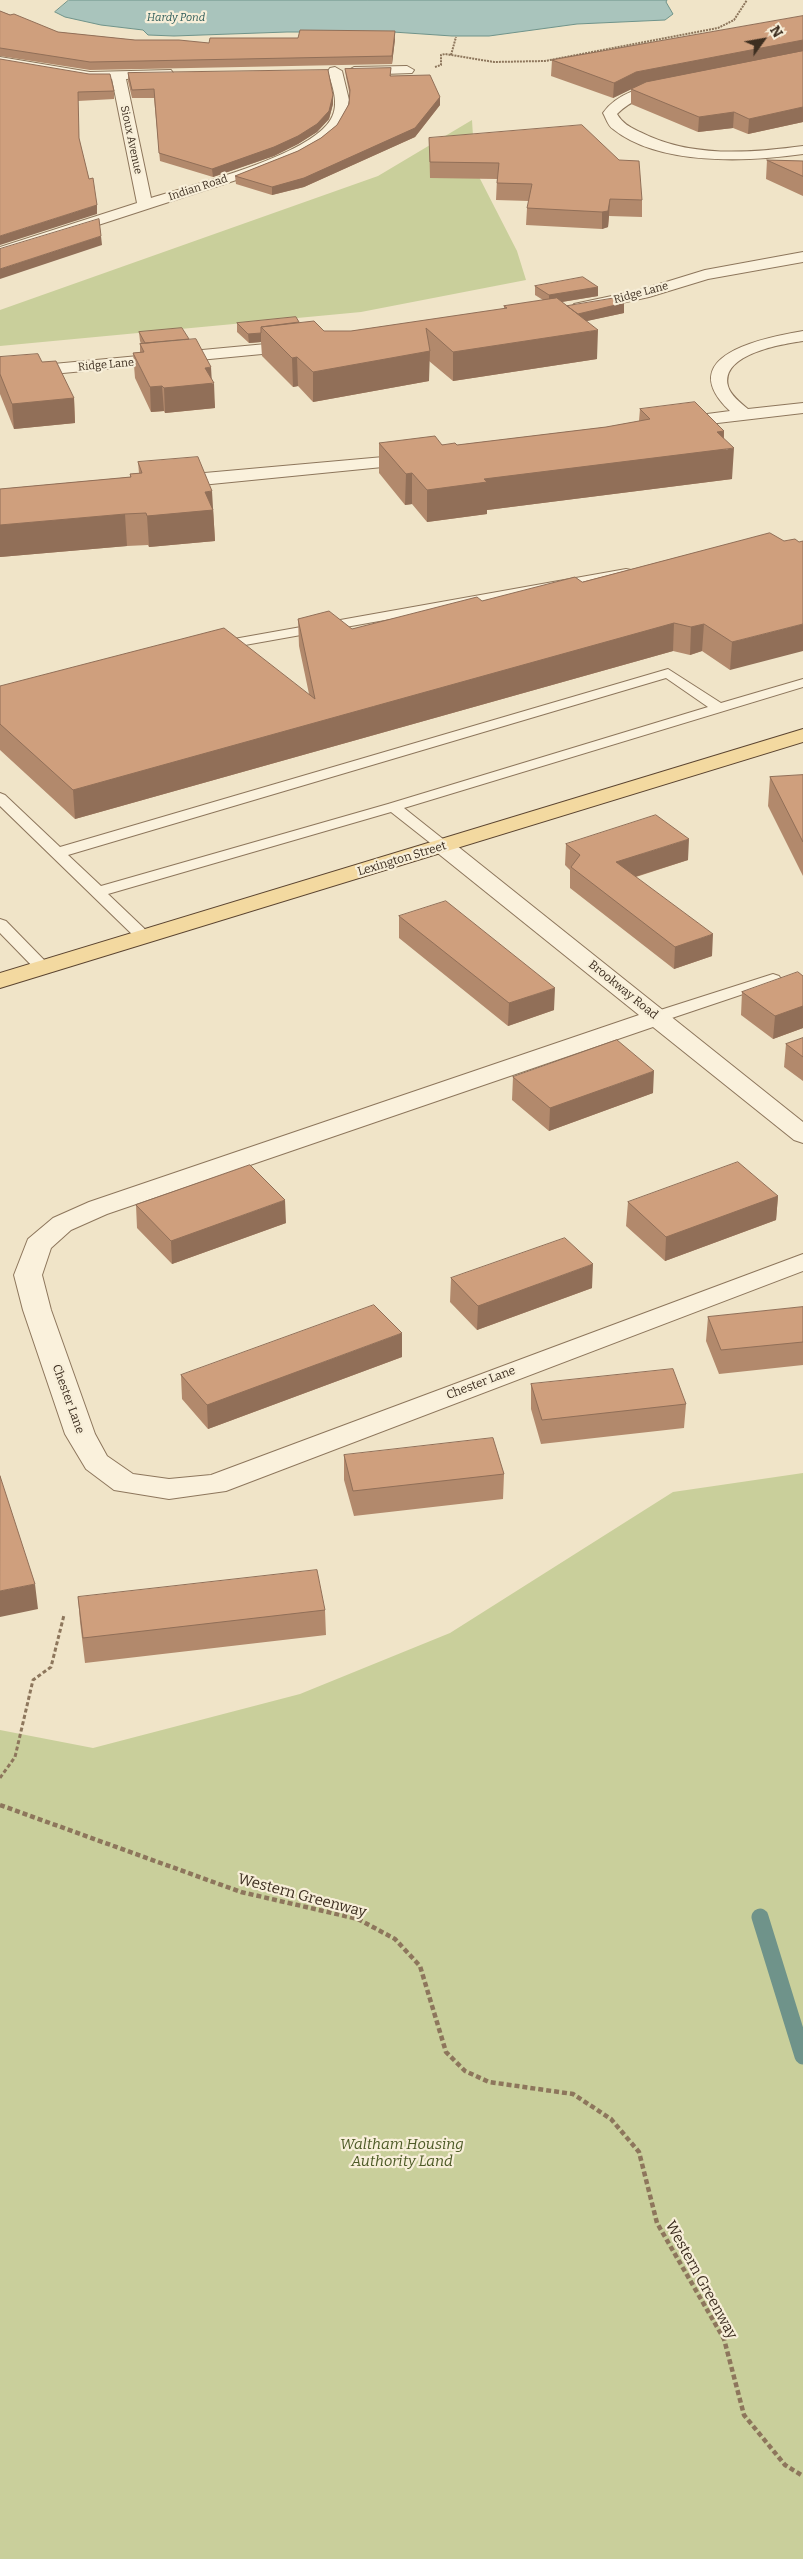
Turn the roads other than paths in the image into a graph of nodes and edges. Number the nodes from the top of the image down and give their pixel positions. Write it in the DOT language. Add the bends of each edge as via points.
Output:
graph roads {
  1 [pos="0,61"];
  2 [pos="407,70"];
  3 [pos="178,73"];
  4 [pos="118,75"];
  5 [pos="90,76"];
  6 [pos="27,80"];
  7 [pos="681,83"];
  8 [pos="803,150"];
  9 [pos="145,206"];
  10 [pos="0,252"];
  11 [pos="803,257"];
  12 [pos="568,309"];
  13 [pos="803,336"];
  14 [pos="314,344"];
  15 [pos="0,374"];
  16 [pos="803,408"];
  17 [pos="744,415"];
  18 [pos="657,426"];
  19 [pos="434,457"];
  20 [pos="155,483"];
  21 [pos="644,570"];
  22 [pos="200,650"];
  23 [pos="803,683"];
  24 [pos="719,708"];
  25 [pos="803,735"];
  26 [pos="0,798"];
  27 [pos="393,807"];
  28 [pos="443,846"];
  29 [pos="57,853"];
  30 [pos="98,892"];
  31 [pos="0,924"];
  32 [pos="144,937"];
  33 [pos="43,968"];
  34 [pos="773,979"];
  35 [pos="0,981"];
  36 [pos="657,1017"];
  37 [pos="803,1134"];
  38 [pos="803,1262"];
  1 -- 5 [label="street"];
  2 -- 9 [label="street, Indian Road" via="330,71 342,97 342,111 334,127 290,156"];
  3 -- 4 [label="street"];
  4 -- 5 [label="street"];
  4 -- 9 [label="street, Sioux Avenue"];
  5 -- 6 [label="street"];
  7 -- 8 [label="street" via="641,92 620,102 610,113 617,126 667,149 694,154 765,155"];
  9 -- 10 [label="street, Indian Road"];
  11 -- 12 [label="street, Ridge Lane" via="705,275 643,294"];
  13 -- 17 [label="street" via="770,342 728,360 720,372 718,385"];
  14 -- 15 [label="street, Ridge Lane"];
  16 -- 17 [label="street"];
  17 -- 18 [label="street"];
  19 -- 20 [label="street"];
  21 -- 22 [label="lane"];
  23 -- 24 [label="lane"];
  24 -- 27 [label="lane"];
  24 -- 29 [label="lane" via="668,673"];
  25 -- 28 [label="main road, Lexington Street"];
  26 -- 29 [label="lane"];
  27 -- 28 [label="lane"];
  27 -- 30 [label="lane"];
  28 -- 32 [label="main road, Lexington Street"];
  28 -- 36 [label="street, Brookway Road"];
  29 -- 30 [label="lane"];
  30 -- 32 [label="lane"];
  31 -- 33 [label="lane"];
  32 -- 33 [label="main road, Lexington Street"];
  33 -- 35 [label="main road, Lexington Street"];
  34 -- 36 [label="lane"];
  36 -- 37 [label="street, Brookway Road"];
  36 -- 38 [label="street, Chester Lane" via="98,1208 62,1224 38,1245 28,1274 80,1434 96,1462 125,1483 169,1488 214,1484"];
}
